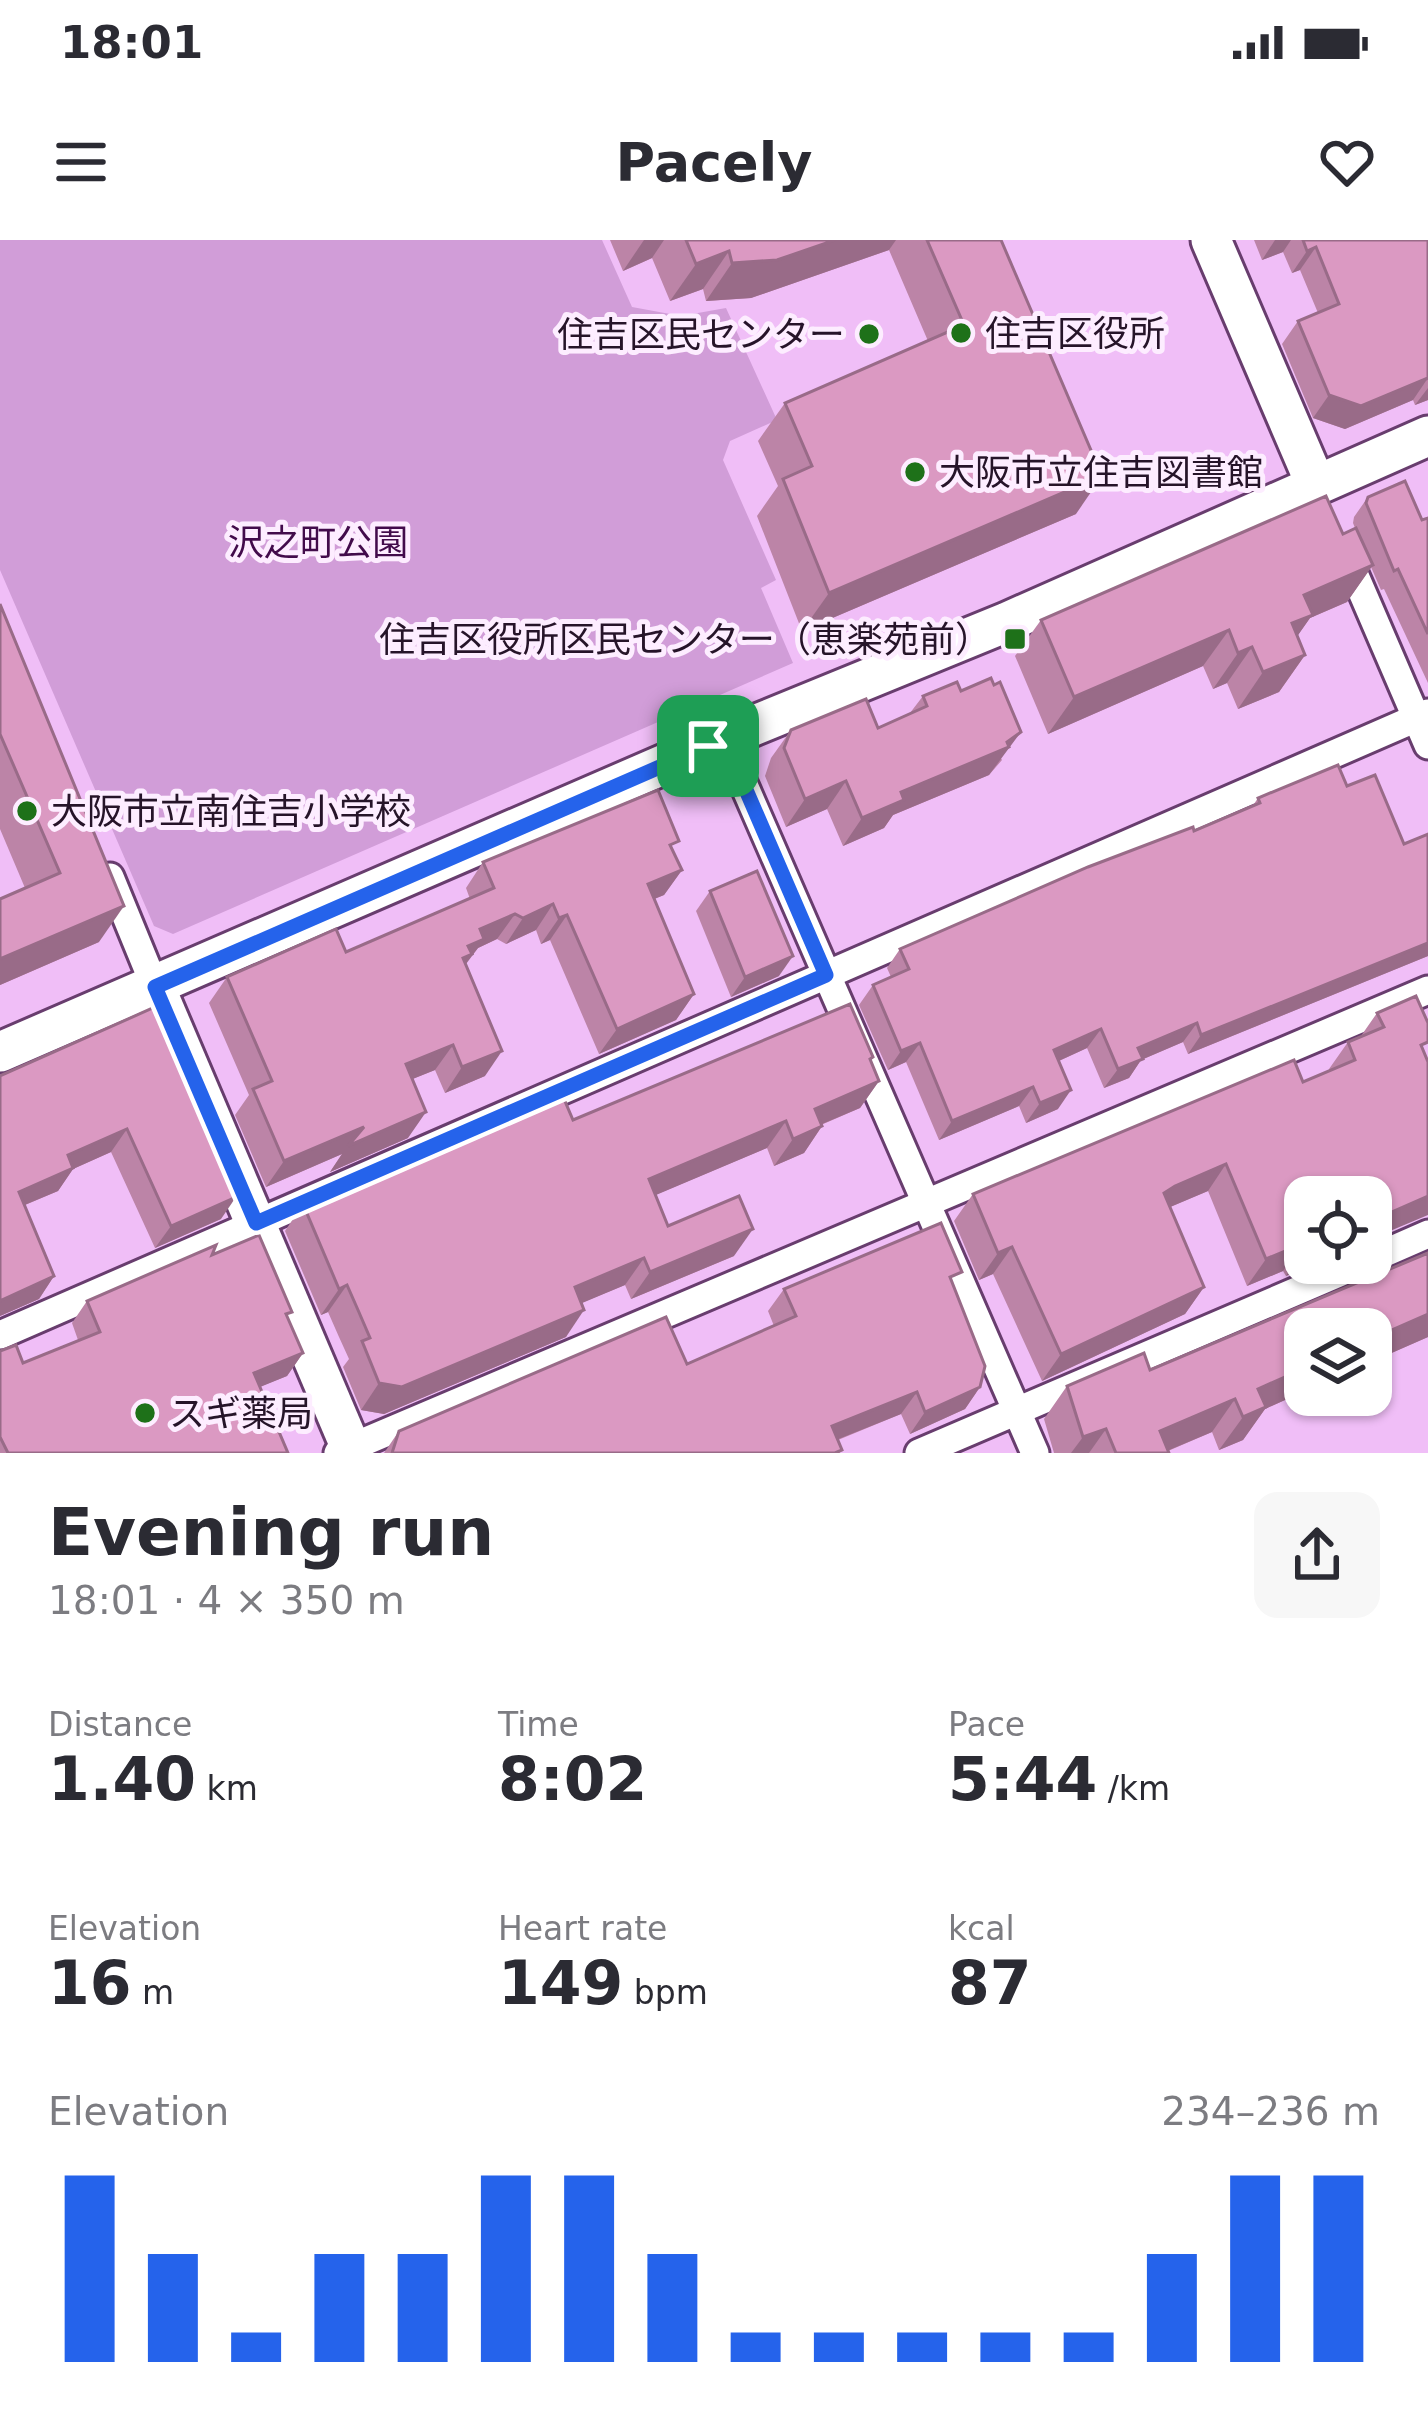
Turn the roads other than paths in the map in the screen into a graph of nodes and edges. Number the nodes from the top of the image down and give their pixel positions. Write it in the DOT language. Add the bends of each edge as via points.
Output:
graph roads {
  1 [pos="1211,240"];
  2 [pos="1428,436"];
  3 [pos="1326,508"];
  4 [pos="1422,716"];
  5 [pos="724,739"];
  6 [pos="1428,745"];
  7 [pos="102,858"];
  8 [pos="826,975"];
  9 [pos="155,987"];
  10 [pos="1428,990"];
  11 [pos="0,1052"];
  12 [pos="927,1204"];
  13 [pos="256,1223"];
  14 [pos="1428,1234"];
  15 [pos="1392,1250"];
  16 [pos="1312,1284"];
  17 [pos="0,1335"];
  18 [pos="1017,1411"];
  19 [pos="347,1451"];
  20 [pos="920,1453"];
  21 [pos="1036,1453"];
  1 -- 3 [label="street"];
  2 -- 3 [label="street"];
  3 -- 4 [label="street"];
  3 -- 5 [label="street" via="1007,622"];
  4 -- 6 [label="street"];
  4 -- 8 [label="street"];
  5 -- 8 [label="street"];
  5 -- 9 [label="street"];
  7 -- 9 [label="street"];
  8 -- 12 [label="street"];
  8 -- 13 [label="street"];
  9 -- 11 [label="street"];
  9 -- 13 [label="street"];
  10 -- 12 [label="street"];
  12 -- 18 [label="street"];
  12 -- 19 [label="street"];
  13 -- 17 [label="street"];
  13 -- 19 [label="street"];
  14 -- 15 [label="street"];
  16 -- 18 [label="street"];
  18 -- 20 [label="street"];
  18 -- 21 [label="street"];
}
